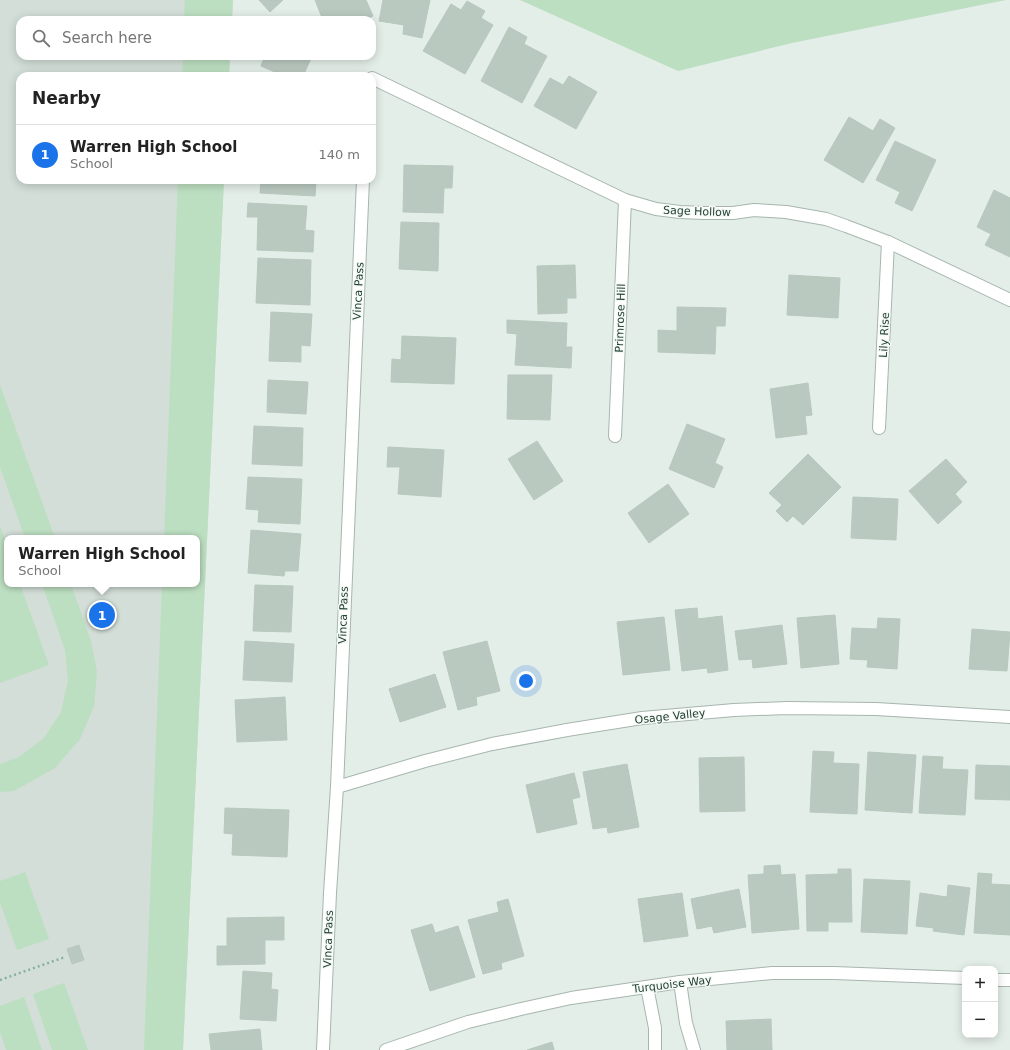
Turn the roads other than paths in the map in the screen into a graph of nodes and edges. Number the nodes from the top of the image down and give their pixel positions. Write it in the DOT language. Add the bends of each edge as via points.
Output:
graph roads {
  1 [pos="376,80"];
  2 [pos="363,184"];
  3 [pos="625,200"];
  4 [pos="888,242"];
  5 [pos="1010,300"];
  6 [pos="879,428"];
  7 [pos="615,436"];
  8 [pos="1010,717"];
  9 [pos="337,787"];
  10 [pos="962,978"];
  11 [pos="998,980"];
  12 [pos="1010,980"];
  13 [pos="680,982"];
  14 [pos="647,986"];
  15 [pos="323,1050"];
  16 [pos="386,1050"];
  17 [pos="655,1050"];
  18 [pos="694,1050"];
  1 -- 3 [label="street, Sage Hollow"];
  2 -- 9 [label="street, Vinca Pass"];
  3 -- 4 [label="street, Sage Hollow" via="656,209 680,212 786,212 826,219"];
  3 -- 7 [label="street, Primrose Hill"];
  4 -- 5 [label="street, Sage Hollow"];
  4 -- 6 [label="street, Lily Rise"];
  8 -- 9 [label="street, Osage Valley" via="876,709 787,708 642,718 492,744"];
  9 -- 15 [label="street, Vinca Pass"];
  10 -- 13 [label="street, Turquoise Way" via="772,973"];
  11 -- 12 [label="street"];
  13 -- 14 [label="street, Turquoise Way"];
  13 -- 18 [label="street" via="686,1023"];
  14 -- 16 [label="street, Turquoise Way" via="521,1009 468,1022"];
  14 -- 17 [label="street" via="655,1028"];
}
